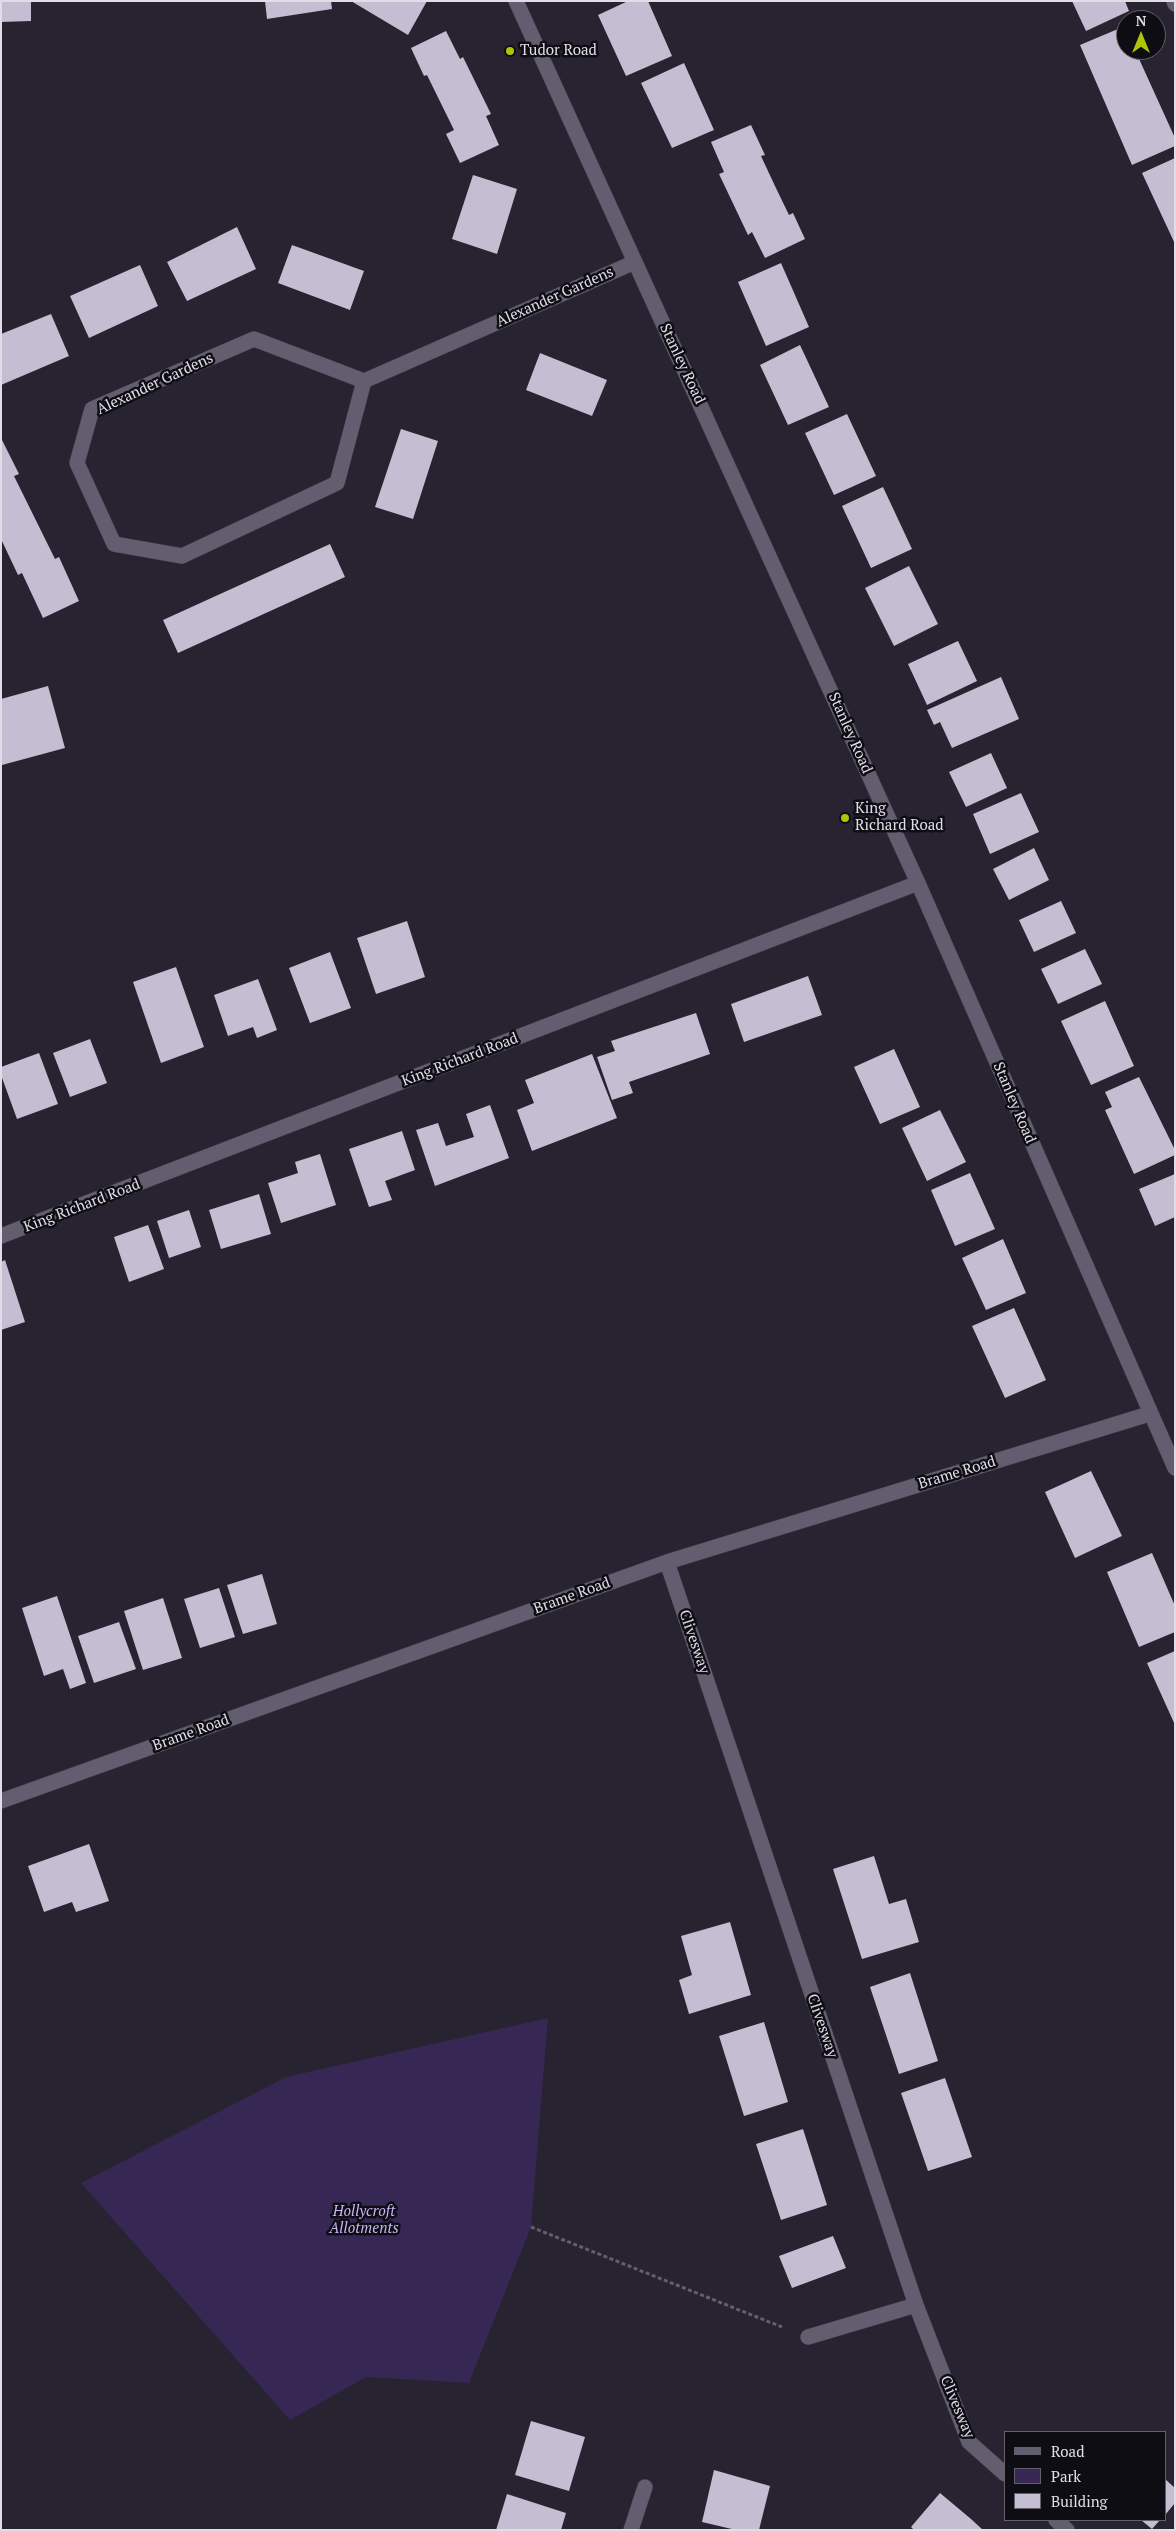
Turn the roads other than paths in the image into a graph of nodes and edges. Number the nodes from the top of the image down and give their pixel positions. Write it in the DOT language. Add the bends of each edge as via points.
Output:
graph roads {
  1 [pos="516,1"];
  2 [pos="635,262"];
  3 [pos="364,381"];
  4 [pos="918,883"];
  5 [pos="1,1236"];
  6 [pos="1150,1414"];
  7 [pos="1175,1468"];
  8 [pos="667,1562"];
  9 [pos="1,1801"];
  10 [pos="916,2305"];
  11 [pos="808,2337"];
  12 [pos="1004,2473"];
  13 [pos="644,2487"];
  14 [pos="1057,2521"];
  15 [pos="630,2530"];
  16 [pos="1067,2530"];
  1 -- 2 [label="street, Stanley Road"];
  2 -- 3 [label="street, Alexander Gardens"];
  2 -- 4 [label="street, Stanley Road"];
  3 -- 3 [label="street, Alexander Gardens" via="254,339 92,409 77,463 114,544 182,556 337,483"];
  4 -- 5 [label="street, King Richard Road"];
  4 -- 6 [label="street, Stanley Road"];
  6 -- 7 [label="street, Stanley Road"];
  6 -- 8 [label="street, Brame Road"];
  8 -- 9 [label="street, Brame Road"];
  8 -- 10 [label="street, Clivesway"];
  10 -- 11 [label="street"];
  10 -- 12 [label="street, Clivesway" via="970,2442"];
  13 -- 15 [label="street"];
  14 -- 16 [label="street"];
}
